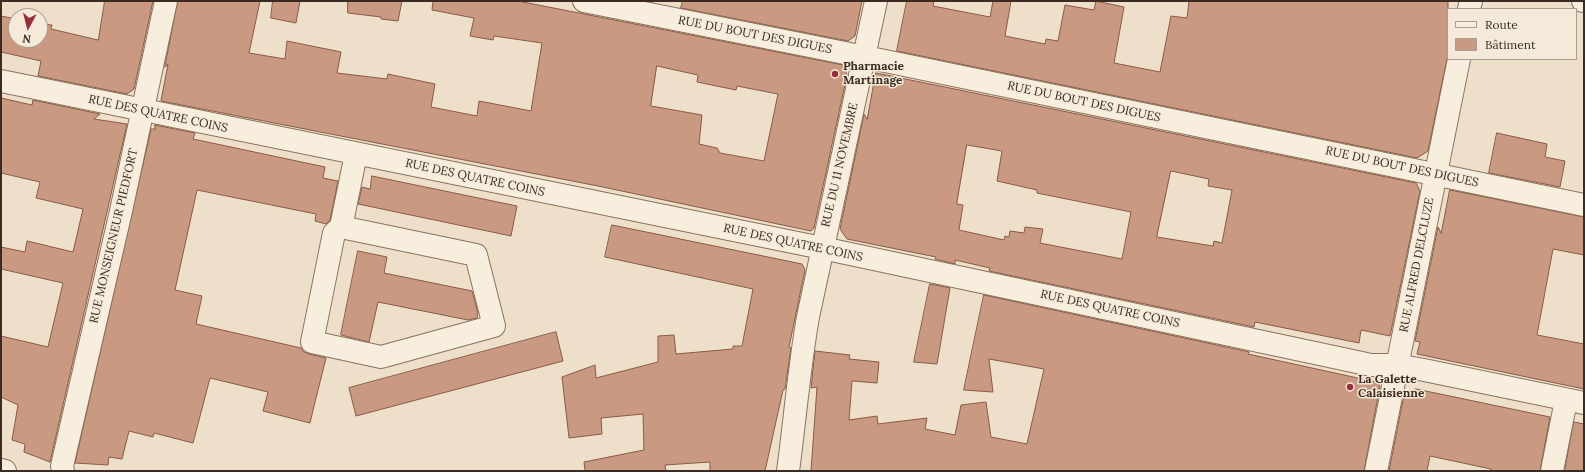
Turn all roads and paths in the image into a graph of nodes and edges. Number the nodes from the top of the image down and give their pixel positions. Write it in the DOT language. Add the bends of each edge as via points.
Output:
graph roads {
  1 [pos="166,1"];
  2 [pos="584,1"];
  3 [pos="876,1"];
  4 [pos="864,57"];
  5 [pos="1459,60"];
  6 [pos="1,81"];
  7 [pos="142,111"];
  8 [pos="356,154"];
  9 [pos="1435,174"];
  10 [pos="1584,205"];
  11 [pos="341,227"];
  12 [pos="822,248"];
  13 [pos="1398,365"];
  14 [pos="1575,402"];
  15 [pos="1,470"];
  16 [pos="5,471"];
  17 [pos="63,471"];
  18 [pos="788,471"];
  19 [pos="1376,471"];
  20 [pos="1552,471"];
  1 -- 7 [label="street, RUE MONSEIGNEUR PIEDFORT"];
  2 -- 4 [label="street, RUE DU BOUT DES DIGUES"];
  3 -- 4 [label="street, RUE DU 11 NOVEMBRE"];
  4 -- 9 [label="street, RUE DU BOUT DES DIGUES"];
  4 -- 12 [label="street, RUE DU 11 NOVEMBRE"];
  5 -- 9 [label="street, RUE ALFRED DELCLUZE"];
  6 -- 7 [label="street, RUE DES QUATRE COINS"];
  7 -- 8 [label="street, RUE DES QUATRE COINS"];
  7 -- 17 [label="street, RUE MONSEIGNEUR PIEDFORT" via="62,466"];
  8 -- 11 [label="street"];
  8 -- 12 [label="street, RUE DES QUATRE COINS"];
  9 -- 10 [label="street, RUE DU BOUT DES DIGUES"];
  9 -- 13 [label="street, RUE ALFRED DELCLUZE"];
  11 -- 11 [label="street" via="334,233 312,342 381,357 494,326 476,255"];
  12 -- 13 [label="street, RUE DES QUATRE COINS" via="1371,365"];
  12 -- 18 [label="street, RUE DU 11 NOVEMBRE" via="803,346"];
  13 -- 14 [label="street, RUE DES QUATRE COINS"];
  13 -- 19 [label="street, RUE ALFRED DELCLUZE"];
  14 -- 20 [label="street"];
  15 -- 16 [label="street"];
}
